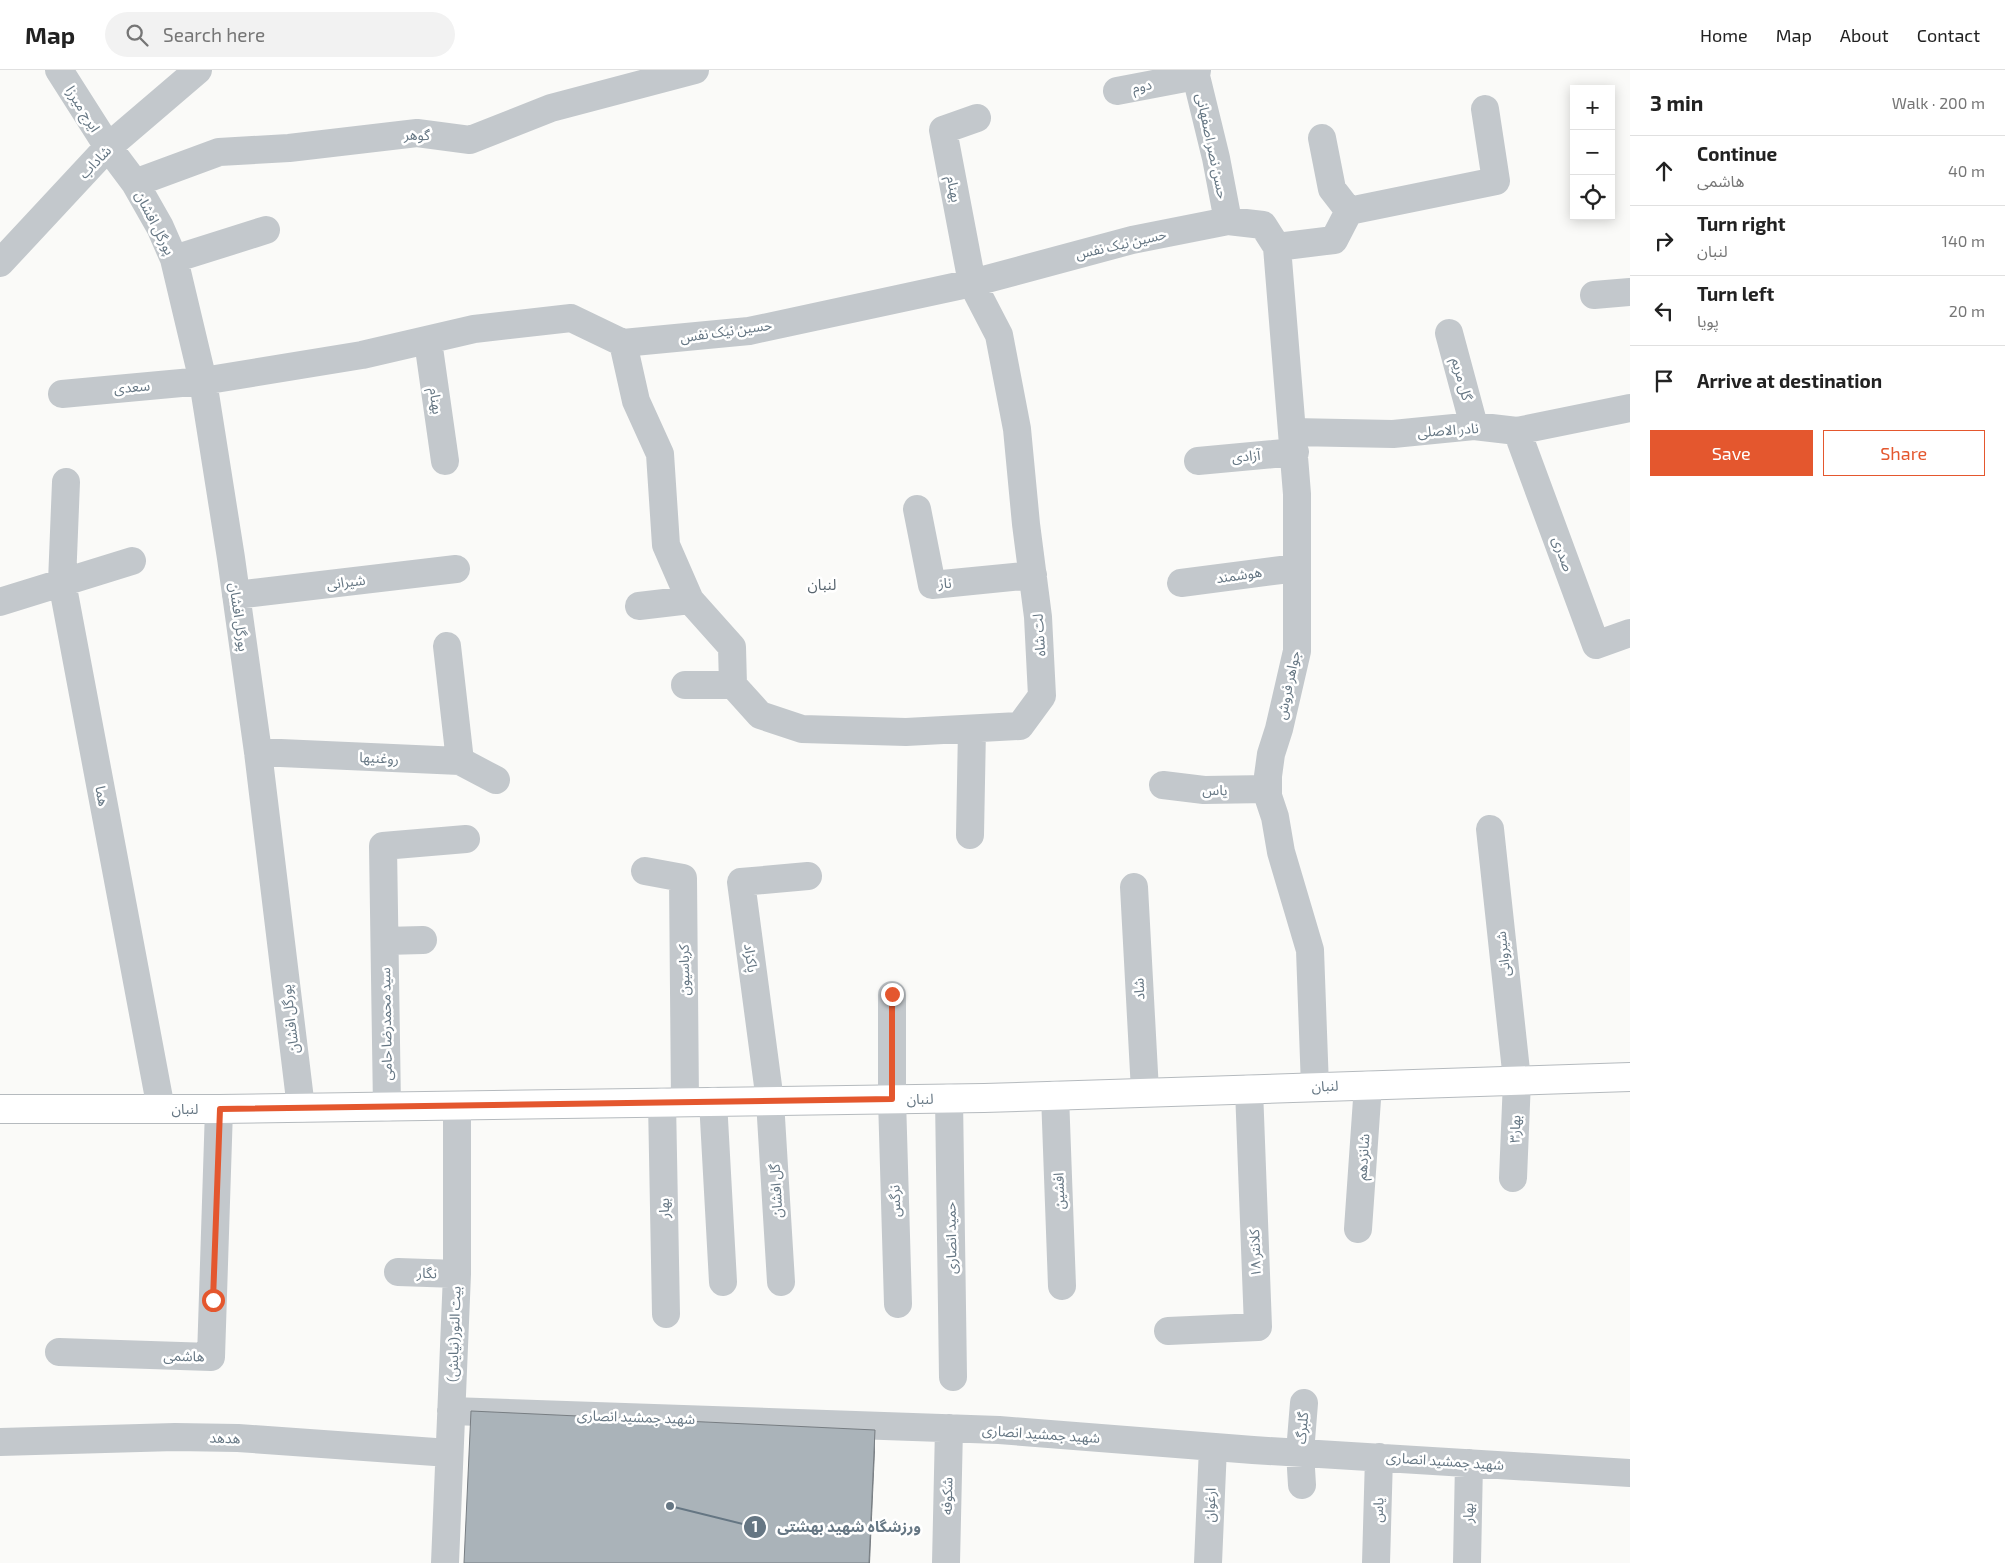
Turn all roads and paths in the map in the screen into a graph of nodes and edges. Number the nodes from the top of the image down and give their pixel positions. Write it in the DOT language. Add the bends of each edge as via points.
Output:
graph roads {
  1 [pos="59,70"];
  2 [pos="198,70"];
  3 [pos="695,70"];
  4 [pos="1196,73"];
  5 [pos="1117,91"];
  6 [pos="1485,109"];
  7 [pos="977,118"];
  8 [pos="1322,138"];
  9 [pos="108,147"];
  10 [pos="135,183"];
  11 [pos="1349,211"];
  12 [pos="1228,221"];
  13 [pos="266,230"];
  14 [pos="1277,247"];
  15 [pos="174,260"];
  16 [pos="0,263"];
  17 [pos="972,283"];
  18 [pos="1630,292"];
  19 [pos="1594,295"];
  20 [pos="1449,333"];
  21 [pos="428,341"];
  22 [pos="623,343"];
  23 [pos="203,380"];
  24 [pos="62,394"];
  25 [pos="1630,408"];
  26 [pos="1474,426"];
  27 [pos="1517,431"];
  28 [pos="1294,442"];
  29 [pos="445,461"];
  30 [pos="1198,461"];
  31 [pos="66,482"];
  32 [pos="917,509"];
  33 [pos="132,561"];
  34 [pos="1297,568"];
  35 [pos="456,569"];
  36 [pos="1033,575"];
  37 [pos="62,582"];
  38 [pos="1181,583"];
  39 [pos="236,595"];
  40 [pos="690,600"];
  41 [pos="0,602"];
  42 [pos="639,606"];
  43 [pos="1630,633"];
  44 [pos="447,646"];
  45 [pos="685,685"];
  46 [pos="733,685"];
  47 [pos="972,729"];
  48 [pos="258,752"];
  49 [pos="460,761"];
  50 [pos="496,780"];
  51 [pos="1163,786"];
  52 [pos="1268,789"];
  53 [pos="1490,829"];
  54 [pos="970,835"];
  55 [pos="466,839"];
  56 [pos="645,871"];
  57 [pos="808,876"];
  58 [pos="1134,887"];
  59 [pos="423,940"];
  60 [pos="385,941"];
  61 [pos="892,994"];
  62 [pos="1630,1076"];
  63 [pos="1517,1080"];
  64 [pos="1368,1085"];
  65 [pos="1316,1087"];
  66 [pos="1249,1089"];
  67 [pos="1145,1091"];
  68 [pos="1055,1095"];
  69 [pos="949,1098"];
  70 [pos="892,1099"];
  71 [pos="713,1101"];
  72 [pos="770,1101"];
  73 [pos="674,1102"];
  74 [pos="458,1106"];
  75 [pos="387,1107"];
  76 [pos="300,1108"];
  77 [pos="0,1109"];
  78 [pos="161,1109"];
  79 [pos="220,1109"];
  80 [pos="1513,1178"];
  81 [pos="1358,1229"];
  82 [pos="398,1272"];
  83 [pos="456,1274"];
  84 [pos="723,1282"];
  85 [pos="781,1282"];
  86 [pos="1062,1286"];
  87 [pos="898,1304"];
  88 [pos="666,1314"];
  89 [pos="1168,1331"];
  90 [pos="60,1352"];
  91 [pos="952,1378"];
  92 [pos="1304,1403"];
  93 [pos="451,1411"];
  94 [pos="949,1428"];
  95 [pos="0,1442"];
  96 [pos="1213,1447"];
  97 [pos="1300,1452"];
  98 [pos="449,1453"];
  99 [pos="1379,1457"];
  100 [pos="1469,1463"];
  101 [pos="1630,1473"];
  102 [pos="1302,1485"];
  103 [pos="445,1563"];
  104 [pos="946,1563"];
  105 [pos="1208,1563"];
  106 [pos="1376,1563"];
  107 [pos="1468,1563"];
  1 -- 9 [label="street, ایرج میرزا"];
  2 -- 9 [label="street, شاداب"];
  3 -- 10 [label="street, گوهر" via="551,108 470,140 417,133 290,148 219,152"];
  4 -- 5 [label="street, دوم"];
  4 -- 12 [label="street, حسن نصر اصفهانی"];
  6 -- 11 [label="street" via="1496,181"];
  7 -- 17 [label="street, بهنام" via="943,130"];
  8 -- 11 [label="street" via="1332,189"];
  9 -- 10 [label="street, پورگل افشان"];
  9 -- 16 [label="street, شاداب"];
  10 -- 15 [label="street, پورگل افشان"];
  11 -- 14 [label="street" via="1334,240"];
  12 -- 14 [label="street, حسین نیک نفس" via="1263,225"];
  12 -- 17 [label="street, حسین نیک نفس" via="1132,240"];
  13 -- 15 [label="street"];
  14 -- 28 [label="street, جواهر فروش"];
  15 -- 23 [label="street, پورگل افشان"];
  17 -- 22 [label="street, حسین نیک نفس" via="749,331"];
  17 -- 36 [label="street, لت شاه" via="999,336 1017,429"];
  18 -- 19 [label="street"];
  20 -- 26 [label="street, گل مریم"];
  21 -- 22 [label="street, سعدی" via="474,329 571,318"];
  21 -- 23 [label="street, سعدی" via="362,355"];
  21 -- 29 [label="street, بهنام"];
  22 -- 40 [label="street" via="636,402 660,454 666,545"];
  23 -- 24 [label="street, سعدی"];
  23 -- 39 [label="street, پورگل افشان"];
  25 -- 27 [label="street, نادر الاصلی"];
  26 -- 27 [label="street, نادر الاصلی"];
  26 -- 28 [label="street, نادر الاصلی"];
  27 -- 43 [label="street, صدری" via="1596,644"];
  28 -- 30 [label="street, آزادی"];
  28 -- 34 [label="street, جواهر فروش"];
  31 -- 37 [label="street, هما"];
  32 -- 36 [label="street, ناز" via="932,585"];
  33 -- 37 [label="street"];
  34 -- 38 [label="street, هوشمند"];
  34 -- 52 [label="street, جواهر فروش" via="1297,651 1271,754"];
  35 -- 39 [label="street, شیرانی"];
  36 -- 47 [label="street, لت شاه" via="1042,696 1020,726"];
  37 -- 41 [label="street"];
  37 -- 78 [label="street, هما"];
  39 -- 48 [label="street, پورگل افشان"];
  40 -- 42 [label="street"];
  40 -- 46 [label="street" via="732,647"];
  44 -- 49 [label="street"];
  45 -- 46 [label="street"];
  46 -- 47 [label="street, لت شاه" via="760,715 802,729 906,732"];
  47 -- 54 [label="street"];
  48 -- 49 [label="street, روغنیها"];
  48 -- 76 [label="street, پورگل افشان"];
  49 -- 50 [label="street, روغنیها"];
  51 -- 52 [label="street, یاس" via="1204,790"];
  52 -- 65 [label="street, جواهر فروش" via="1281,852 1310,950"];
  53 -- 63 [label="street, شیروانی"];
  55 -- 60 [label="street, سید محمدرضا حامی" via="383,846"];
  56 -- 73 [label="street, کرباسیون" via="683,878"];
  57 -- 72 [label="street, پاکزاد" via="741,882"];
  58 -- 67 [label="street, شاد"];
  59 -- 60 [label="street"];
  60 -- 75 [label="street, سید محمدرضا حامی"];
  61 -- 70 [label="street, نرگس"];
  62 -- 63 [label="main road, لنبان"];
  63 -- 64 [label="main road, لنبان"];
  63 -- 80 [label="street, بهار۳"];
  64 -- 65 [label="main road, لنبان"];
  64 -- 81 [label="street, شانزدهم"];
  65 -- 66 [label="main road, لنبان"];
  66 -- 67 [label="main road, لنبان"];
  66 -- 89 [label="street, کلانتر ۱۸" via="1258,1327"];
  67 -- 68 [label="main road, لنبان"];
  68 -- 69 [label="main road, لنبان"];
  68 -- 86 [label="street, افشین"];
  69 -- 70 [label="main road, لنبان"];
  69 -- 91 [label="street, حمید انصاری"];
  70 -- 72 [label="main road, لنبان"];
  70 -- 87 [label="street, نرگس"];
  71 -- 72 [label="main road, لنبان"];
  71 -- 73 [label="main road, لنبان"];
  71 -- 84 [label="street"];
  72 -- 85 [label="street, گل افشان"];
  73 -- 74 [label="main road, لنبان"];
  73 -- 88 [label="street, بهار"];
  74 -- 75 [label="main road, لنبان"];
  74 -- 83 [label="street, بیت النور(نیایش)"];
  75 -- 76 [label="main road, لنبان"];
  76 -- 79 [label="main road, لنبان"];
  77 -- 78 [label="main road, لنبان"];
  78 -- 79 [label="main road, لنبان"];
  79 -- 90 [label="street, هاشمی" via="212,1357"];
  82 -- 83 [label="street, نگار"];
  83 -- 93 [label="street, بیت النور(نیایش)"];
  92 -- 97 [label="street, گلبرگ"];
  93 -- 94 [label="street, شهید جمشید انصاری"];
  93 -- 98 [label="street, بیت النور(نیایش)"];
  94 -- 96 [label="street, شهید جمشید انصاری"];
  94 -- 104 [label="street, شکوفه"];
  95 -- 98 [label="street, هدهد" via="220,1438"];
  96 -- 97 [label="street, شهید جمشید انصاری"];
  96 -- 105 [label="street, ارغوان"];
  97 -- 99 [label="street, شهید جمشید انصاری"];
  97 -- 102 [label="street, گلبرگ"];
  98 -- 103 [label="street, بیت النور(نیایش)"];
  99 -- 100 [label="street, شهید جمشید انصاری"];
  99 -- 106 [label="street, یاس"];
  100 -- 101 [label="street, شهید جمشید انصاری"];
  100 -- 107 [label="street, بهار"];
}
